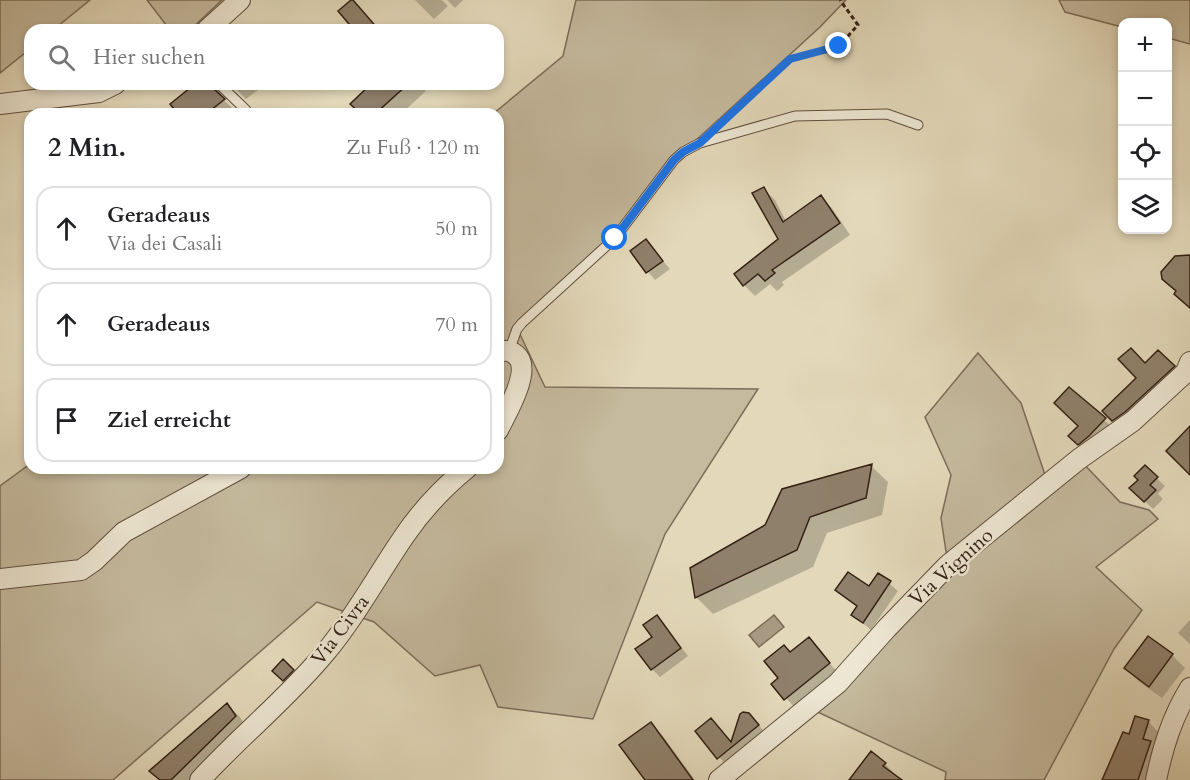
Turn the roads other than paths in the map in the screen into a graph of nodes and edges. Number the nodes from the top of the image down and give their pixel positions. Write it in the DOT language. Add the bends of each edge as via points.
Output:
graph roads {
  1 [pos="240,0"];
  2 [pos="214,24"];
  3 [pos="103,90"];
  4 [pos="225,90"];
  5 [pos="0,104"];
  6 [pos="244,108"];
  7 [pos="918,125"];
  8 [pos="504,351"];
  9 [pos="1190,362"];
  10 [pos="1190,382"];
  11 [pos="504,417"];
  12 [pos="1133,421"];
  13 [pos="230,474"];
  14 [pos="461,474"];
  15 [pos="0,579"];
  16 [pos="1190,688"];
  17 [pos="200,780"];
  18 [pos="719,780"];
  19 [pos="1156,780"];
  1 -- 2 [label="street"];
  3 -- 5 [label="street"];
  4 -- 6 [label="lane"];
  7 -- 8 [label="lane" via="887,114 795,116 700,143 683,152 615,238 522,322"];
  8 -- 11 [label="street" via="520,359 523,368"];
  9 -- 12 [label="street, Via Vignino" via="1186,372"];
  10 -- 12 [label="street" via="1153,416"];
  12 -- 18 [label="street, Via Vignino" via="1079,459 948,565 838,683"];
  13 -- 15 [label="street" via="124,532 81,570"];
  14 -- 17 [label="street, Via Civra" via="405,535 326,652"];
  16 -- 19 [label="street" via="1166,737"];
}
